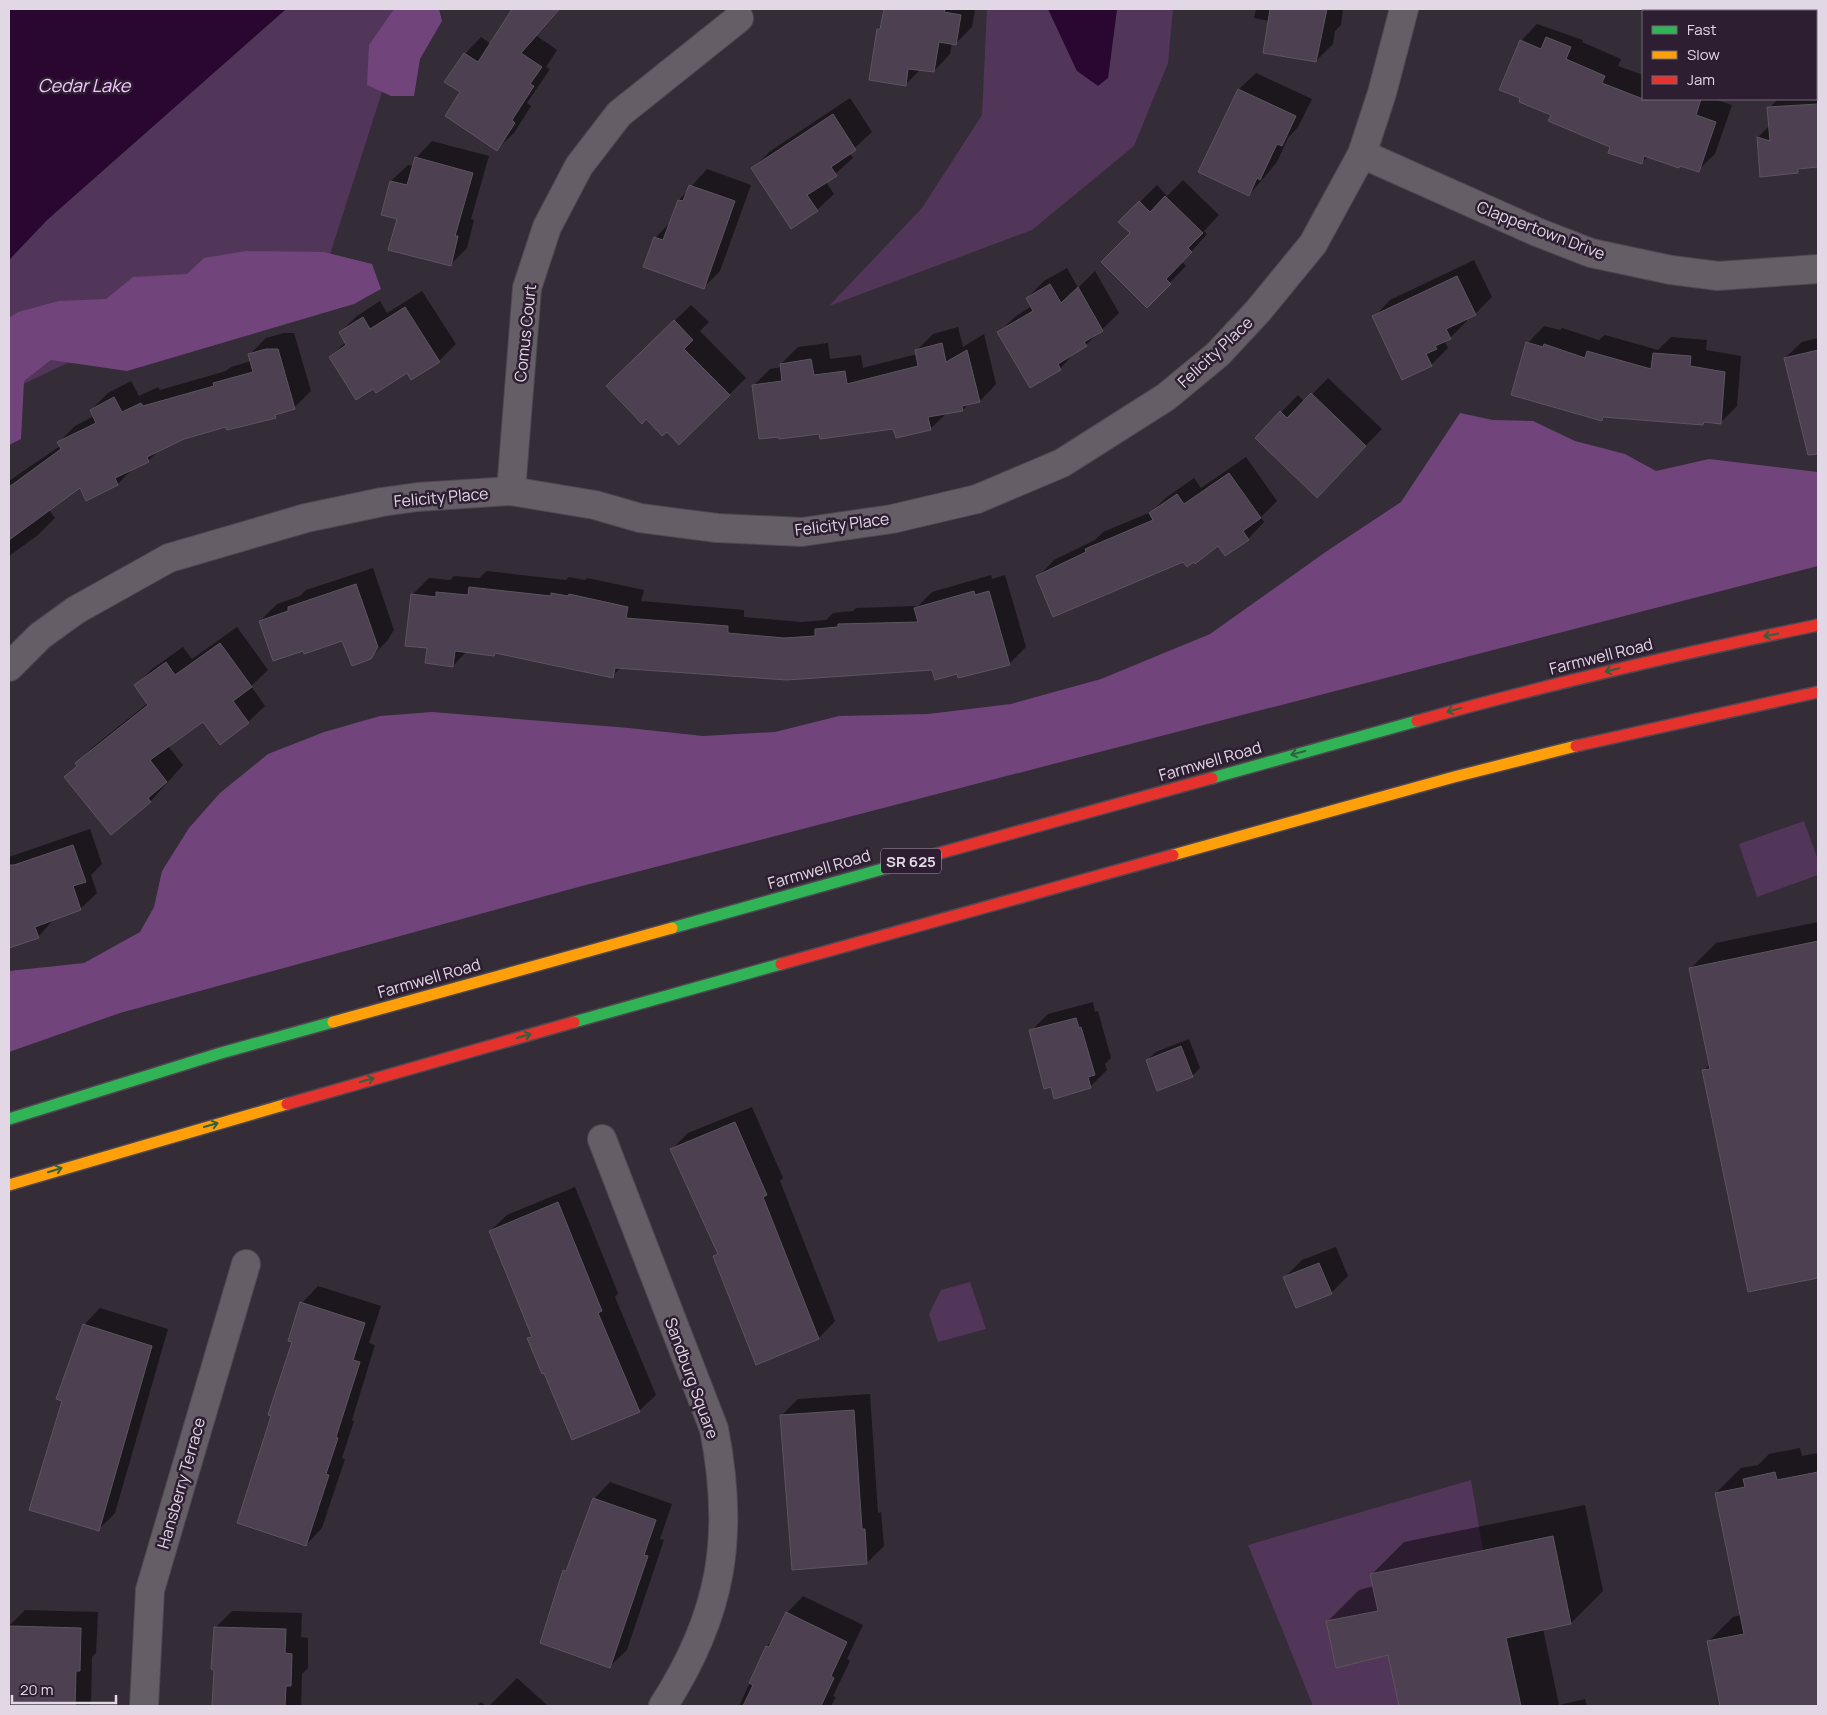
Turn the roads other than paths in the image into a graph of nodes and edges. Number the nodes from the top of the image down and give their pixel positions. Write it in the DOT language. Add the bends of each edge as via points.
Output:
graph roads {
  1 [pos="1404,9"];
  2 [pos="740,18"];
  3 [pos="1362,154"];
  4 [pos="1818,269"];
  5 [pos="511,491"];
  6 [pos="1818,625"];
  7 [pos="9,667"];
  8 [pos="1818,692"];
  9 [pos="9,1119"];
  10 [pos="602,1139"];
  11 [pos="9,1185"];
  12 [pos="246,1264"];
  13 [pos="144,1706"];
  14 [pos="663,1706"];
  1 -- 3 [label="street, Felicity Place"];
  2 -- 5 [label="street, Comus Court" via="619,114 579,166 547,227 527,288"];
  3 -- 4 [label="street, Clappertown Drive" via="1591,253 1718,276"];
  3 -- 5 [label="street, Felicity Place" via="1313,244 1218,354 1166,397 1062,462 1009,488 977,500 892,519 802,532 717,528 640,518 595,505"];
  5 -- 7 [label="street, Felicity Place" via="382,502 306,518 169,558 76,610 40,636"];
  6 -- 9 [label="main road, Farmwell Road / SR 625, one-way" via="1686,652 1504,696 231,1050"];
  11 -- 8 [label="main road, one-way" via="490,1045 1454,777 1591,742"];
  10 -- 14 [label="street, Sandburg Square" via="714,1429 721,1466 724,1540 711,1610 684,1673"];
  12 -- 13 [label="street, Hansberry Terrace" via="150,1590"];
}
